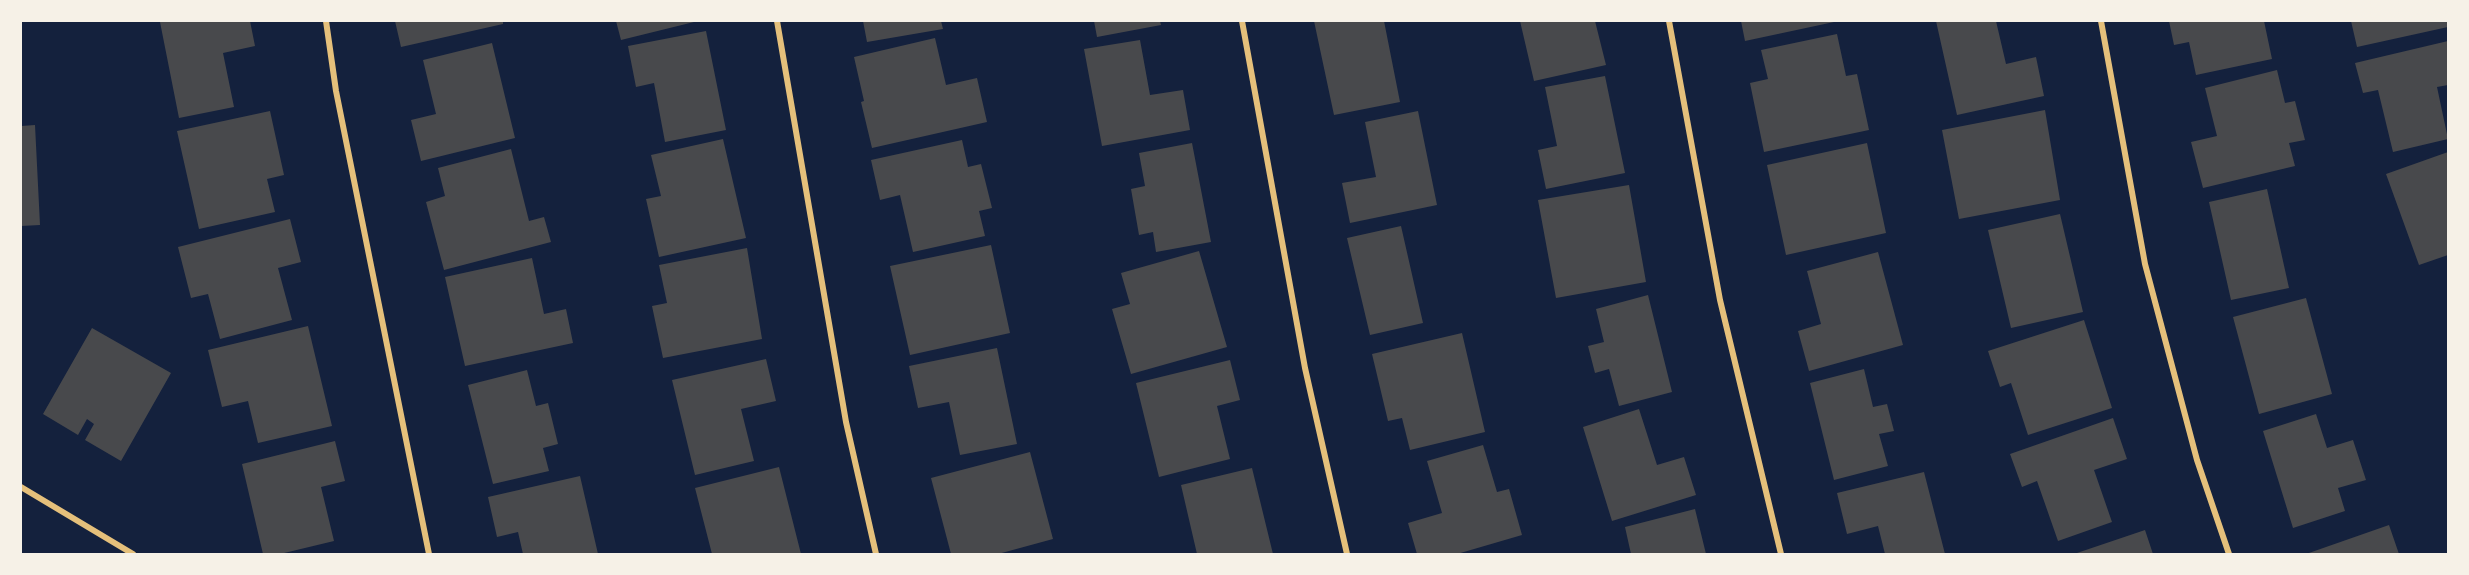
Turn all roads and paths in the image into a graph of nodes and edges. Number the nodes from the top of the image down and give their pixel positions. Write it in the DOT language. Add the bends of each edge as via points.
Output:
graph roads {
  1 [pos="326,21"];
  2 [pos="777,21"];
  3 [pos="1242,21"];
  4 [pos="1669,21"];
  5 [pos="2102,21"];
  6 [pos="21,488"];
  7 [pos="133,554"];
  8 [pos="429,554"];
  9 [pos="876,554"];
  10 [pos="1347,554"];
  11 [pos="1781,554"];
  12 [pos="2229,554"];
  1 -- 8 [label="street" via="336,91"];
  2 -- 9 [label="street" via="846,422"];
  3 -- 10 [label="street" via="1305,368"];
  4 -- 11 [label="street" via="1720,300"];
  5 -- 12 [label="street" via="2145,264 2197,460"];
  6 -- 7 [label="street"];
}
